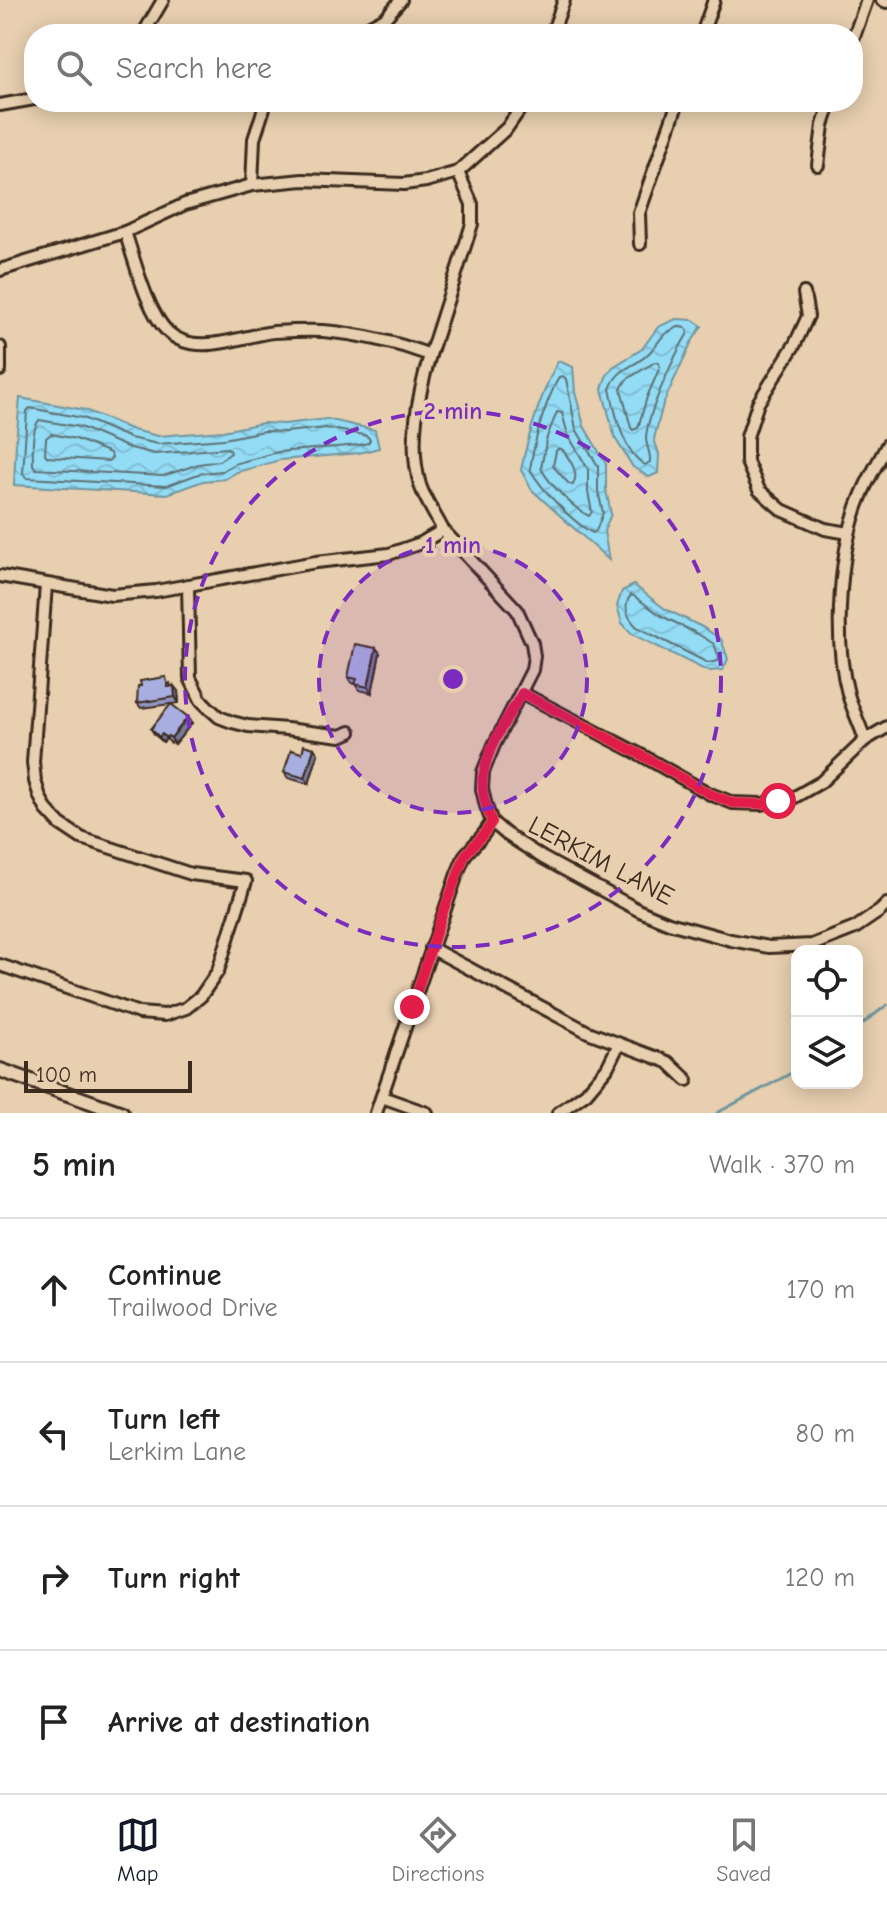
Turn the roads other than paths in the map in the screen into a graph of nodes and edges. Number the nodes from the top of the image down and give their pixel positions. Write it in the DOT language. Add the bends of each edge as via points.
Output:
graph roads {
  1 [pos="163,0"];
  2 [pos="401,0"];
  3 [pos="564,0"];
  4 [pos="714,0"];
  5 [pos="867,0"];
  6 [pos="149,24"];
  7 [pos="374,24"];
  8 [pos="556,24"];
  9 [pos="706,24"];
  10 [pos="858,24"];
  11 [pos="24,101"];
  12 [pos="0,105"];
  13 [pos="263,112"];
  14 [pos="518,112"];
  15 [pos="674,112"];
  16 [pos="828,112"];
  17 [pos="818,165"];
  18 [pos="458,172"];
  19 [pos="252,185"];
  20 [pos="125,232"];
  21 [pos="640,244"];
  22 [pos="0,270"];
  23 [pos="804,293"];
  24 [pos="0,347"];
  25 [pos="430,355"];
  26 [pos="0,370"];
  27 [pos="887,445"];
  28 [pos="443,530"];
  29 [pos="849,533"];
  30 [pos="0,576"];
  31 [pos="46,585"];
  32 [pos="188,585"];
  33 [pos="522,693"];
  34 [pos="887,727"];
  35 [pos="350,732"];
  36 [pos="865,740"];
  37 [pos="492,822"];
  38 [pos="887,904"];
  39 [pos="431,948"];
  40 [pos="0,965"];
  41 [pos="619,1044"];
  42 [pos="0,1070"];
  43 [pos="687,1080"];
  44 [pos="382,1097"];
  45 [pos="122,1113"];
  46 [pos="376,1113"];
  47 [pos="427,1113"];
  48 [pos="558,1113"];
  1 -- 6 [label="street"];
  2 -- 7 [label="street"];
  3 -- 8 [label="street"];
  4 -- 9 [label="street"];
  5 -- 10 [label="street"];
  11 -- 12 [label="street"];
  13 -- 19 [label="street" via="254,139"];
  14 -- 18 [label="street"];
  15 -- 21 [label="street" via="639,213"];
  16 -- 17 [label="street"];
  18 -- 19 [label="street" via="404,184 303,180"];
  18 -- 25 [label="street, LERKIM LANE" via="472,204 472,224"];
  19 -- 20 [label="street" via="185,204"];
  20 -- 22 [label="street"];
  20 -- 25 [label="street" via="153,313 170,334 193,344 320,331 365,336"];
  23 -- 29 [label="street" via="808,316 758,403 747,437 747,462 759,490 782,510 825,529"];
  24 -- 26 [label="street"];
  25 -- 28 [label="street, LERKIM LANE" via="415,428 415,455 421,487"];
  27 -- 29 [label="street" via="861,495"];
  28 -- 32 [label="street" via="389,554"];
  28 -- 33 [label="street, LERKIM LANE" via="517,610 527,629 534,656"];
  29 -- 36 [label="street" via="840,647 849,698"];
  30 -- 31 [label="street"];
  31 -- 32 [label="street" via="112,595"];
  31 -- 40 [label="street" via="33,762 46,809 81,838 191,874 246,881 218,971 186,1008 165,1015 139,1013"];
  32 -- 35 [label="street" via="190,678 210,709 248,726 341,736"];
  33 -- 36 [label="street" via="733,803 793,798 821,782"];
  33 -- 37 [label="street, LERKIM LANE" via="483,772"];
  34 -- 36 [label="street"];
  37 -- 38 [label="street, LERKIM LANE" via="543,858 640,911 731,940 769,947 812,945 855,928"];
  37 -- 39 [label="street" via="465,855"];
  39 -- 41 [label="street"];
  39 -- 44 [label="street"];
  41 -- 43 [label="street" via="668,1062"];
  41 -- 48 [label="street" via="586,1093"];
  42 -- 45 [label="street"];
  44 -- 46 [label="street"];
  44 -- 47 [label="street"];
}
